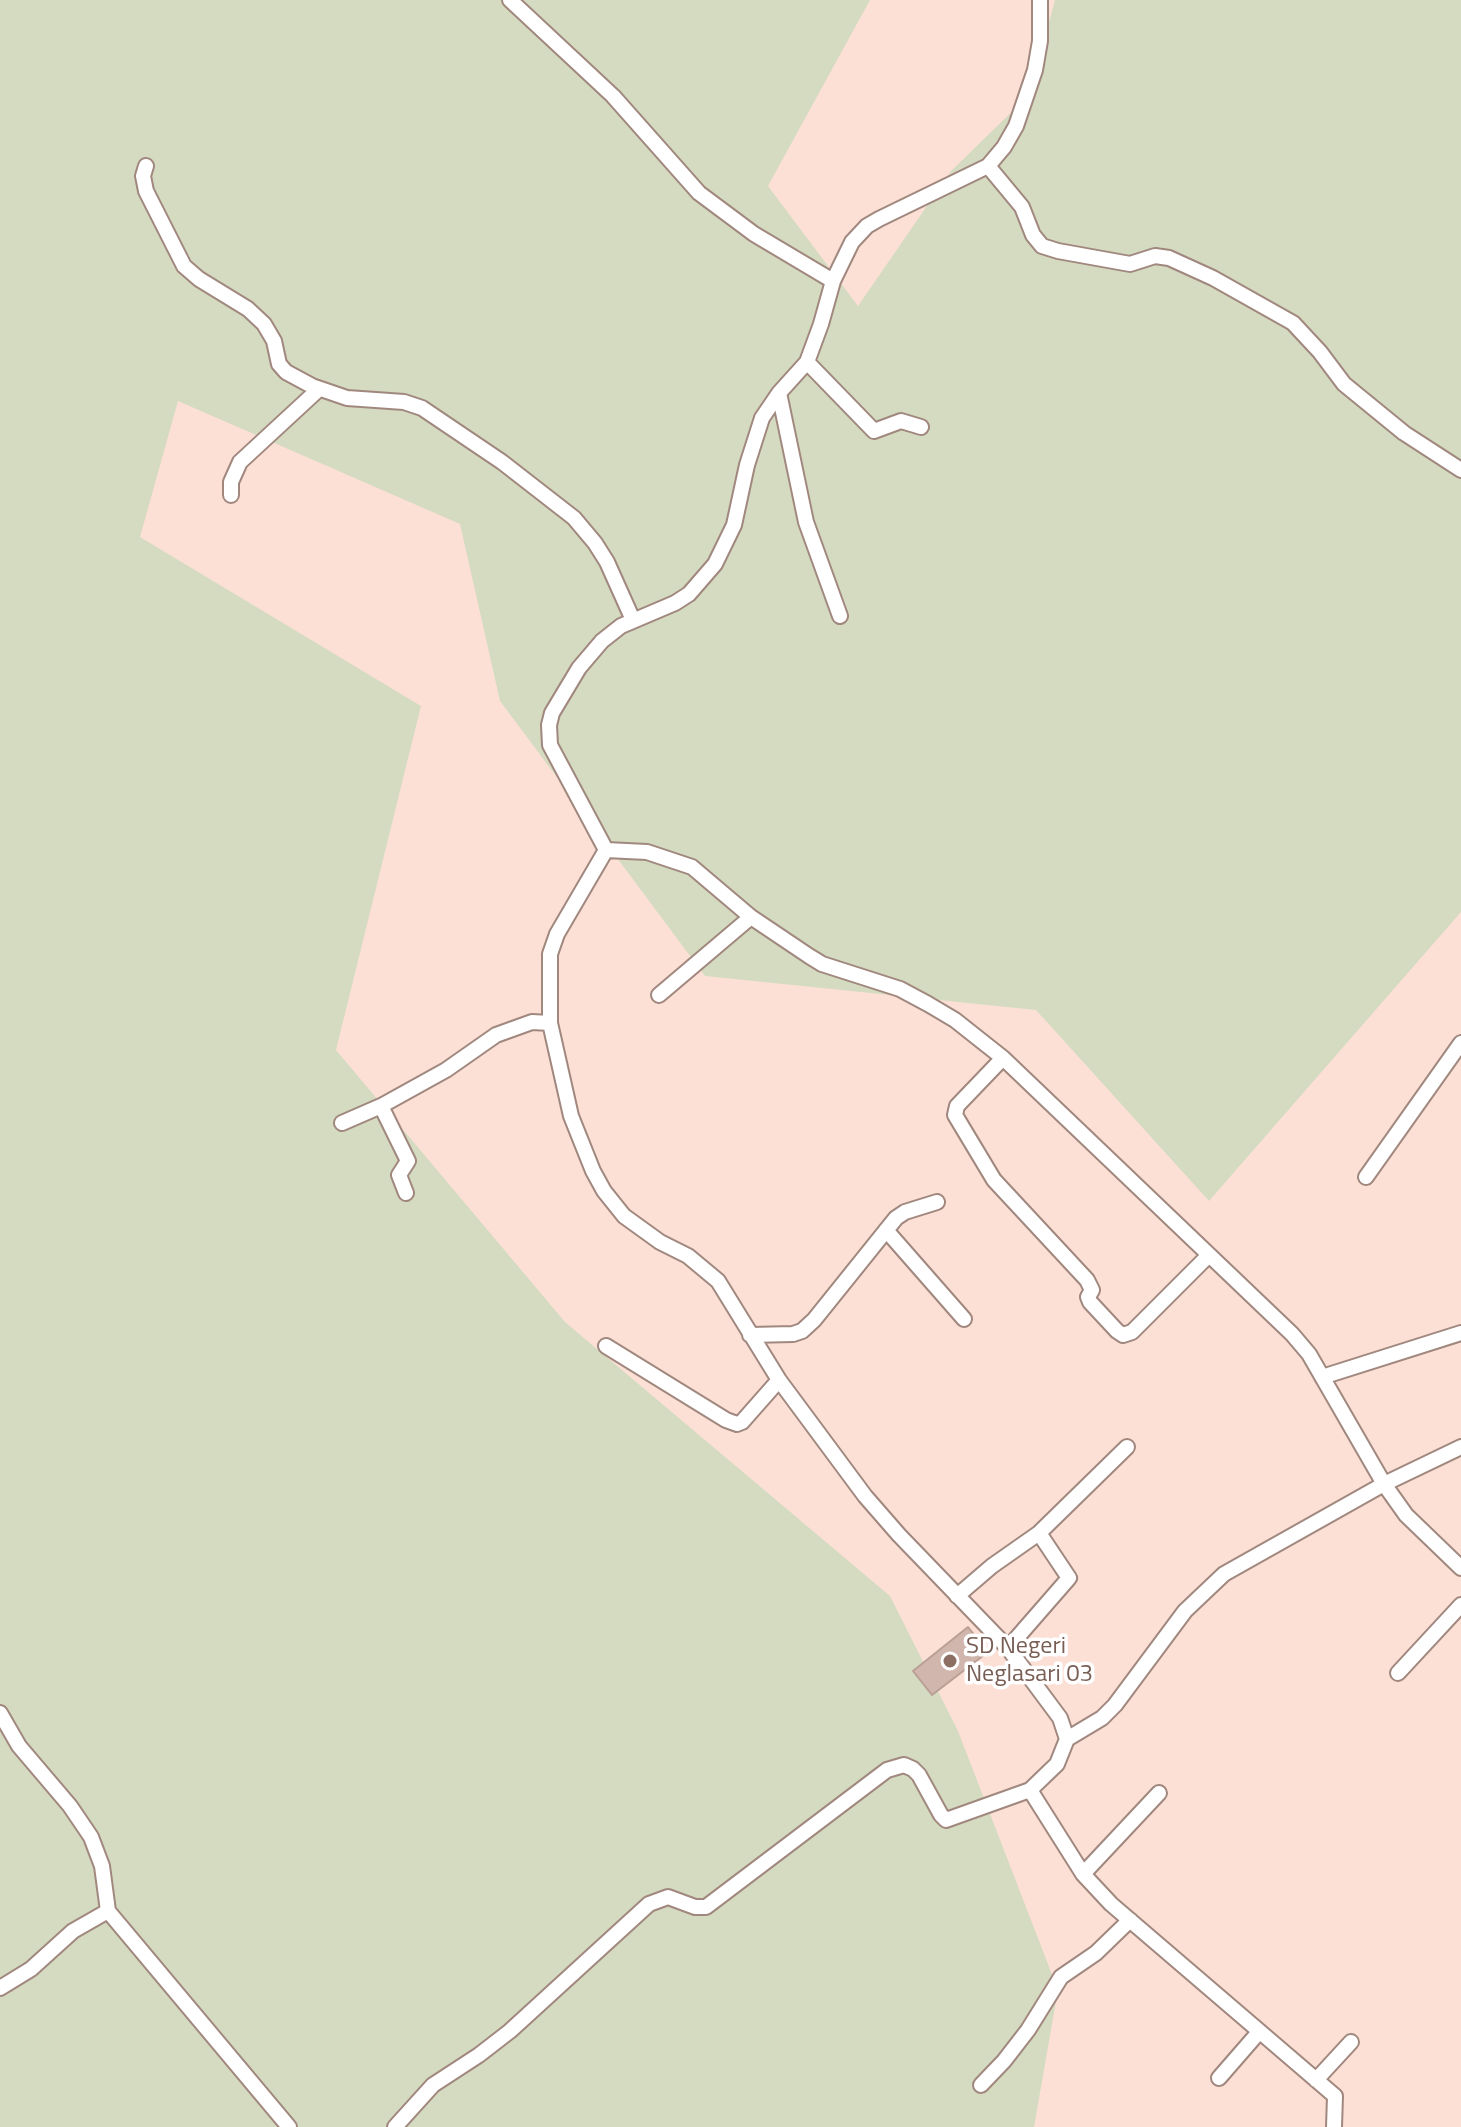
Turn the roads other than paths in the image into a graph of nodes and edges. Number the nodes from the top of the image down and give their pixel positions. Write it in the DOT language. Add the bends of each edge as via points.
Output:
graph roads {
  1 [pos="510,0"];
  2 [pos="1040,0"];
  3 [pos="146,166"];
  4 [pos="988,166"];
  5 [pos="833,281"];
  6 [pos="807,362"];
  7 [pos="319,389"];
  8 [pos="779,393"];
  9 [pos="921,427"];
  10 [pos="1461,470"];
  11 [pos="231,495"];
  12 [pos="840,616"];
  13 [pos="633,620"];
  14 [pos="606,850"];
  15 [pos="751,917"];
  16 [pos="659,995"];
  17 [pos="550,1023"];
  18 [pos="1461,1043"];
  19 [pos="1003,1058"];
  20 [pos="381,1106"];
  21 [pos="342,1123"];
  22 [pos="1366,1177"];
  23 [pos="406,1193"];
  24 [pos="937,1202"];
  25 [pos="886,1230"];
  26 [pos="1209,1255"];
  27 [pos="964,1319"];
  28 [pos="1461,1333"];
  29 [pos="750,1335"];
  30 [pos="606,1346"];
  31 [pos="1322,1377"];
  32 [pos="779,1380"];
  33 [pos="1127,1447"];
  34 [pos="1461,1447"];
  35 [pos="1384,1484"];
  36 [pos="1039,1533"];
  37 [pos="1461,1568"];
  38 [pos="957,1596"];
  39 [pos="1461,1605"];
  40 [pos="1008,1648"];
  41 [pos="1398,1673"];
  42 [pos="0,1713"];
  43 [pos="1067,1739"];
  44 [pos="1030,1790"];
  45 [pos="1159,1793"];
  46 [pos="1083,1874"];
  47 [pos="108,1911"];
  48 [pos="1130,1920"];
  49 [pos="0,1988"];
  50 [pos="1259,2032"];
  51 [pos="1351,2042"];
  52 [pos="1219,2078"];
  53 [pos="1316,2080"];
  54 [pos="981,2085"];
  55 [pos="289,2127"];
  56 [pos="395,2127"];
  57 [pos="1334,2127"];
  1 -- 5 [label="street" via="613,96 699,193 754,234"];
  2 -- 4 [label="street" via="1040,41 1024,106 1010,138"];
  3 -- 7 [label="street" via="146,191 184,266 248,309 270,332 286,372"];
  4 -- 5 [label="street" via="867,226 852,242"];
  4 -- 10 [label="street" via="1022,207 1042,246 1130,264 1155,256 1169,258 1213,278 1293,323 1344,384"];
  5 -- 6 [label="street"];
  6 -- 8 [label="street"];
  6 -- 9 [label="street" via="870,428 877,431 901,421"];
  7 -- 11 [label="street" via="240,462"];
  7 -- 13 [label="street" via="355,400 422,408 502,462 574,518 595,543"];
  8 -- 12 [label="street" via="806,522"];
  8 -- 13 [label="street" via="762,418 734,525 715,564 689,594"];
  13 -- 14 [label="street" via="591,653 549,725 556,759"];
  14 -- 15 [label="street" via="647,852 692,867"];
  14 -- 17 [label="street" via="553,941"];
  15 -- 16 [label="street"];
  15 -- 19 [label="street" via="822,964 900,989 928,1004"];
  17 -- 20 [label="street" via="532,1022 496,1035"];
  17 -- 29 [label="street" via="577,1134 604,1191 624,1216 711,1274"];
  18 -- 22 [label="street"];
  19 -- 26 [label="street"];
  19 -- 26 [label="street" via="957,1106 955,1115 994,1180 1087,1280 1090,1302 1117,1331 1132,1332"];
  20 -- 21 [label="street"];
  20 -- 23 [label="street" via="408,1161 399,1175"];
  24 -- 25 [label="street" via="905,1212"];
  25 -- 27 [label="street"];
  25 -- 29 [label="street" via="802,1331"];
  26 -- 31 [label="street" via="1292,1334"];
  28 -- 31 [label="street"];
  29 -- 32 [label="street"];
  30 -- 32 [label="street" via="737,1424"];
  31 -- 35 [label="street"];
  32 -- 38 [label="street" via="879,1512"];
  33 -- 36 [label="street"];
  34 -- 35 [label="street"];
  35 -- 37 [label="street" via="1406,1515"];
  35 -- 43 [label="street" via="1224,1574 1185,1611 1115,1705"];
  36 -- 38 [label="street"];
  36 -- 40 [label="street" via="1069,1578"];
  38 -- 40 [label="street"];
  39 -- 41 [label="street"];
  40 -- 43 [label="street" via="1060,1718"];
  42 -- 47 [label="street" via="19,1746 91,1837 102,1866"];
  43 -- 44 [label="street" via="1057,1764"];
  44 -- 46 [label="street"];
  44 -- 56 [label="street" via="946,1820 913,1769 904,1765 887,1770 706,1907 668,1897 649,1904 510,2031 433,2085"];
  45 -- 46 [label="street"];
  46 -- 48 [label="street"];
  47 -- 49 [label="street" via="73,1931 31,1969"];
  47 -- 55 [label="street"];
  48 -- 50 [label="street"];
  48 -- 54 [label="street" via="1061,1977 1028,2030"];
  50 -- 52 [label="street"];
  50 -- 53 [label="street"];
  51 -- 53 [label="street"];
  53 -- 57 [label="street" via="1335,2096"];
}
